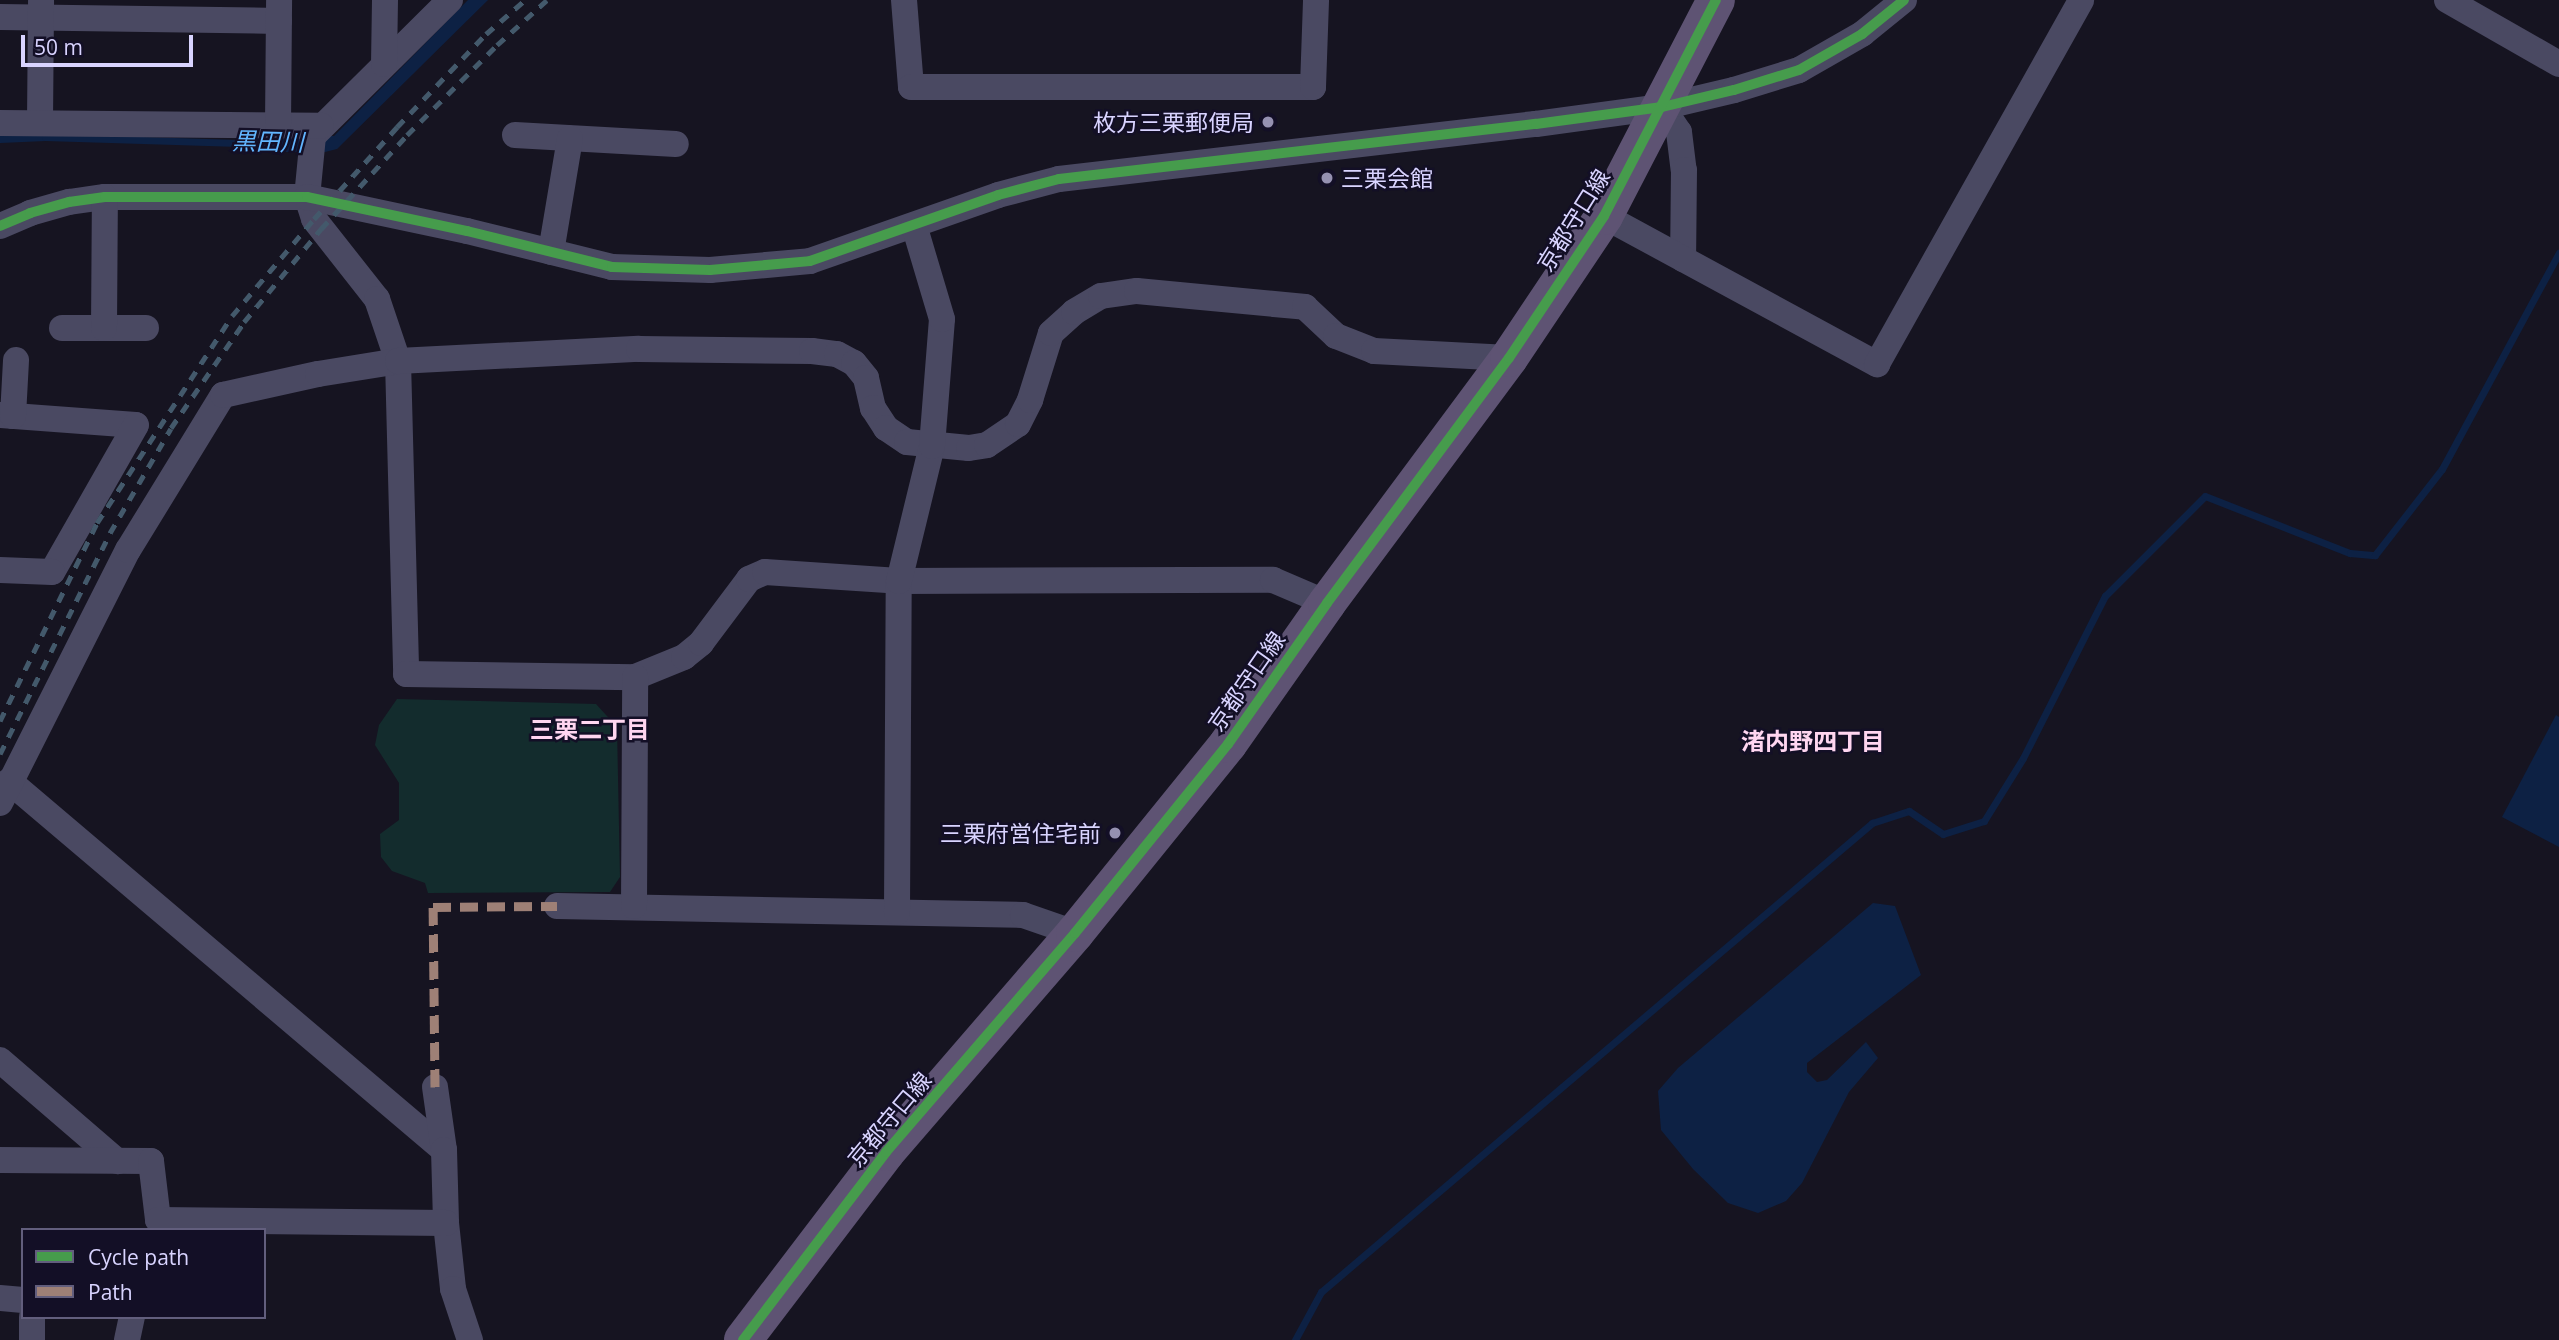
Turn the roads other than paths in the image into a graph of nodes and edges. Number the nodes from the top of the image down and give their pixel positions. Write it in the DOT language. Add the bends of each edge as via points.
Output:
graph roads {
  1 [pos="384,0"];
  2 [pos="450,0"];
  3 [pos="904,0"];
  4 [pos="1316,0"];
  5 [pos="1716,0"];
  6 [pos="1904,0"];
  7 [pos="2081,0"];
  8 [pos="2447,0"];
  9 [pos="41,9"];
  10 [pos="279,10"];
  11 [pos="0,17"];
  12 [pos="384,64"];
  13 [pos="2559,64"];
  14 [pos="1662,107"];
  15 [pos="40,122"];
  16 [pos="0,124"];
  17 [pos="278,125"];
  18 [pos="515,135"];
  19 [pos="315,139"];
  20 [pos="570,139"];
  21 [pos="676,144"];
  22 [pos="105,197"];
  23 [pos="307,197"];
  24 [pos="1604,216"];
  25 [pos="914,225"];
  26 [pos="0,226"];
  27 [pos="551,252"];
  28 [pos="1684,259"];
  29 [pos="62,328"];
  30 [pos="104,328"];
  31 [pos="146,328"];
  32 [pos="1509,358"];
  33 [pos="16,360"];
  34 [pos="398,361"];
  35 [pos="7,415"];
  36 [pos="932,446"];
  37 [pos="0,570"];
  38 [pos="899,581"];
  39 [pos="1327,603"];
  40 [pos="635,677"];
  41 [pos="5,792"];
  42 [pos="558,906"];
  43 [pos="634,906"];
  44 [pos="897,912"];
  45 [pos="1075,933"];
  46 [pos="0,1060"];
  47 [pos="435,1087"];
  48 [pos="444,1150"];
  49 [pos="0,1160"];
  50 [pos="117,1161"];
  51 [pos="446,1223"];
  52 [pos="0,1298"];
  53 [pos="21,1300"];
  54 [pos="32,1319"];
  55 [pos="132,1319"];
  56 [pos="32,1340"];
  57 [pos="127,1340"];
  58 [pos="470,1340"];
  59 [pos="743,1340"];
  1 -- 12 [label="street"];
  2 -- 12 [label="street"];
  3 -- 4 [label="street" via="911,87 1313,87"];
  5 -- 14 [label="main road, 京都守口線"];
  6 -- 14 [label="street" via="1862,34 1800,70"];
  7 -- 28 [label="street" via="1877,364"];
  8 -- 13 [label="street"];
  9 -- 10 [label="street"];
  9 -- 11 [label="street"];
  9 -- 15 [label="street"];
  10 -- 17 [label="street"];
  12 -- 19 [label="street"];
  14 -- 24 [label="main road, 京都守口線"];
  14 -- 25 [label="street" via="1059,179"];
  14 -- 28 [label="street" via="1679,132 1684,170"];
  15 -- 16 [label="street"];
  15 -- 17 [label="street"];
  17 -- 19 [label="street"];
  18 -- 20 [label="street"];
  19 -- 23 [label="street"];
  20 -- 21 [label="street"];
  20 -- 27 [label="street"];
  22 -- 23 [label="street"];
  22 -- 26 [label="street" via="56,206"];
  22 -- 30 [label="street"];
  23 -- 27 [label="street"];
  23 -- 34 [label="street" via="314,219 377,299"];
  24 -- 28 [label="street"];
  24 -- 32 [label="main road, 京都守口線"];
  25 -- 27 [label="street" via="824,259 740,269 637,270"];
  25 -- 36 [label="street" via="942,319"];
  29 -- 30 [label="street"];
  30 -- 31 [label="street"];
  32 -- 36 [label="street" via="1374,351 1336,336 1305,307 1137,291 1101,296 1051,333 1018,424 987,446"];
  32 -- 39 [label="main road, 京都守口線"];
  33 -- 35 [label="street"];
  34 -- 36 [label="street" via="639,349 837,354 854,363 866,378 873,408 886,428 907,442"];
  34 -- 40 [label="street" via="406,674"];
  34 -- 41 [label="street" via="223,395 128,550"];
  35 -- 37 [label="street" via="136,425 52,572"];
  36 -- 38 [label="street"];
  38 -- 39 [label="street" via="1273,580"];
  38 -- 40 [label="street" via="765,572 749,579 701,643 684,657"];
  38 -- 44 [label="street"];
  39 -- 45 [label="main road, 京都守口線" via="1228,744"];
  40 -- 43 [label="street"];
  41 -- 48 [label="street"];
  42 -- 43 [label="street"];
  43 -- 44 [label="street"];
  44 -- 45 [label="street" via="1023,915"];
  45 -- 59 [label="main road, 京都守口線" via="886,1152"];
  46 -- 50 [label="street"];
  47 -- 48 [label="street"];
  48 -- 51 [label="street"];
  49 -- 50 [label="street"];
  50 -- 51 [label="street" via="151,1161 158,1220"];
  51 -- 58 [label="street" via="453,1289"];
  52 -- 53 [label="street"];
  54 -- 56 [label="street"];
  55 -- 57 [label="street"];
}
